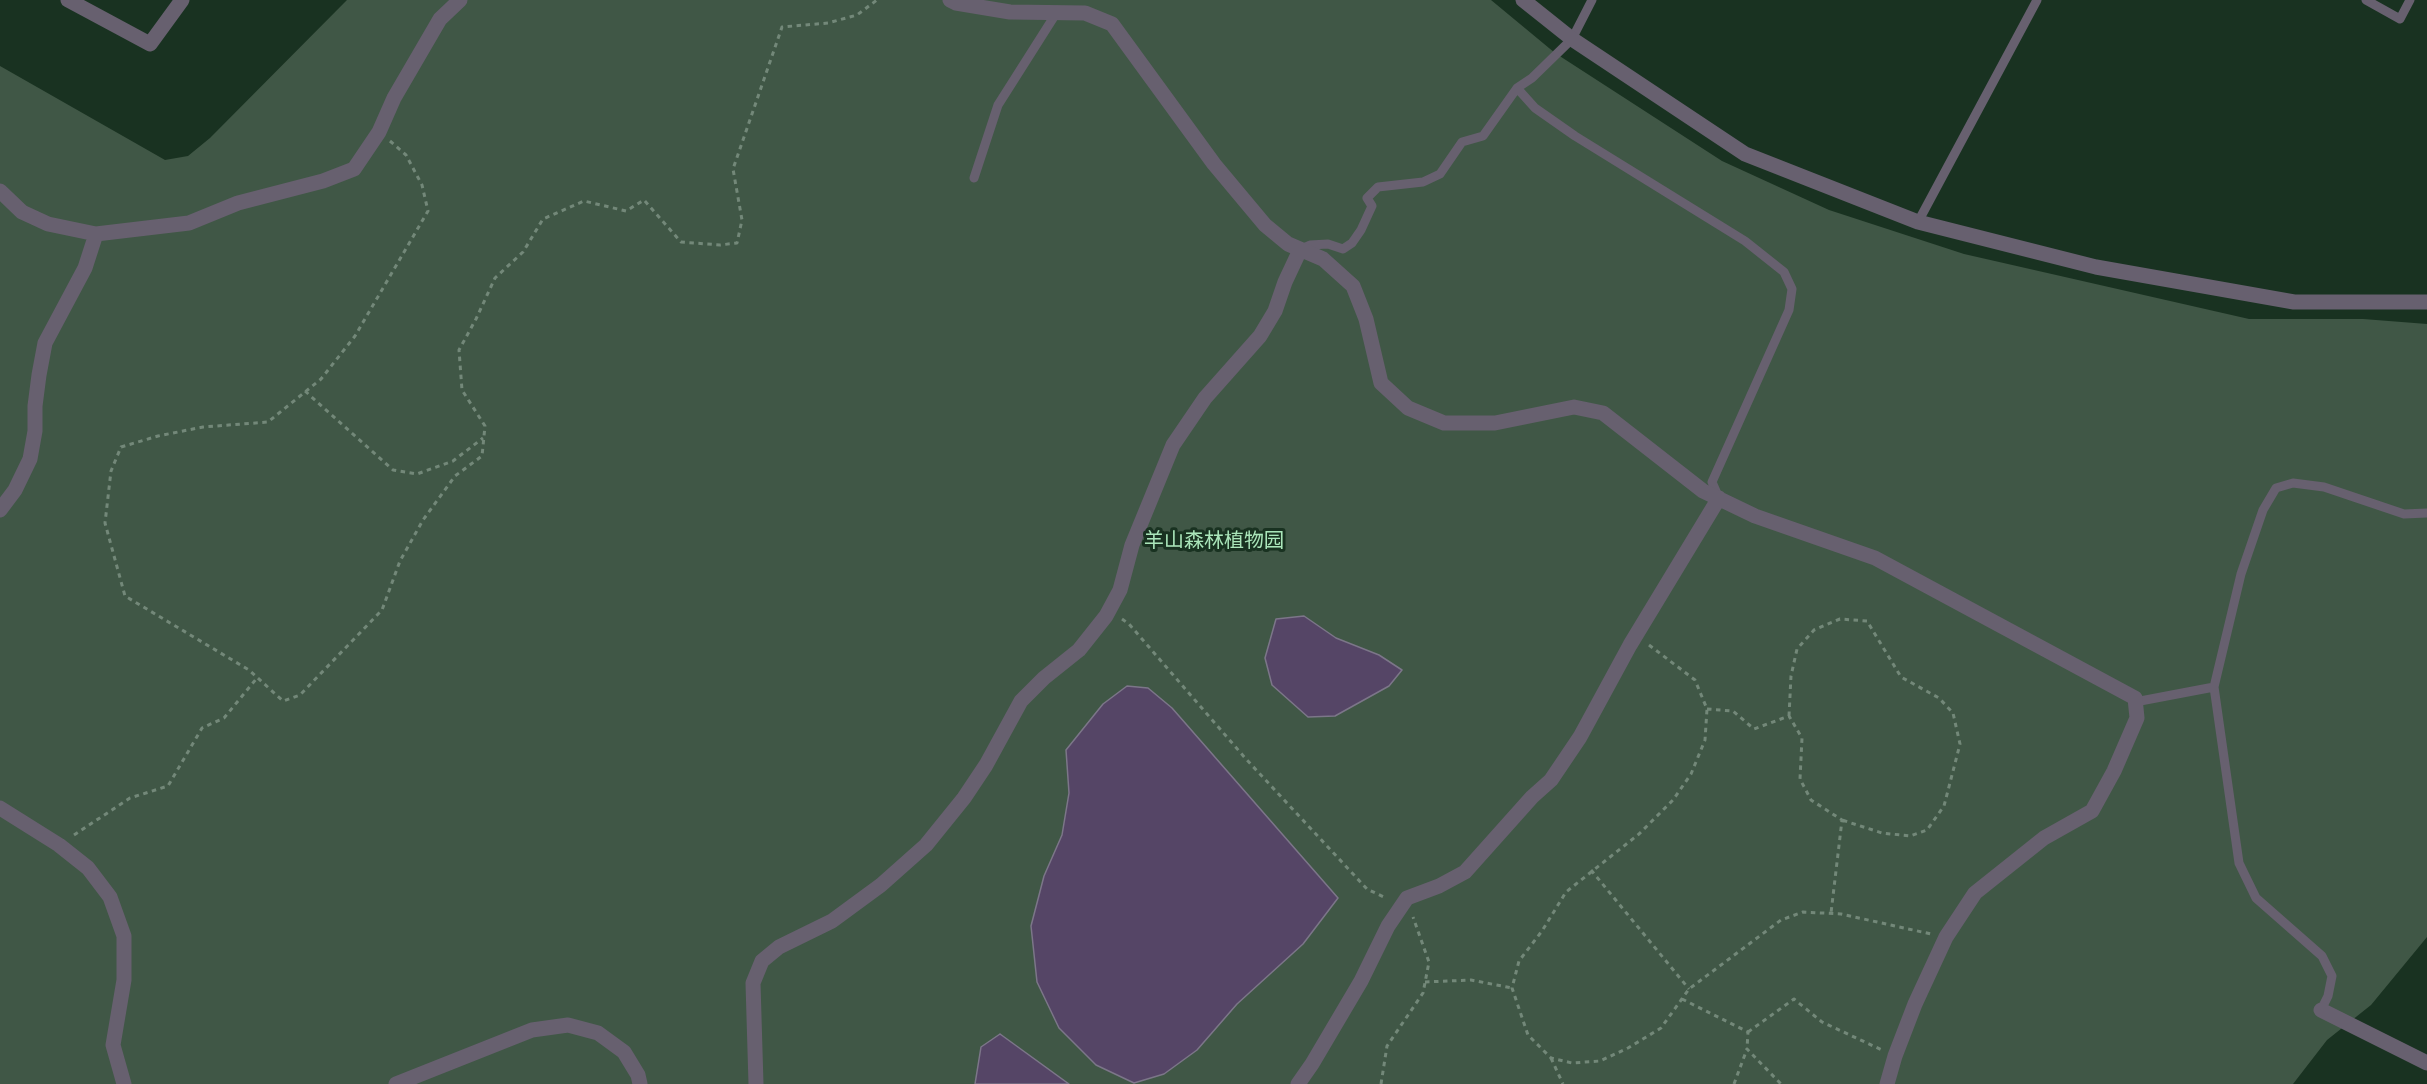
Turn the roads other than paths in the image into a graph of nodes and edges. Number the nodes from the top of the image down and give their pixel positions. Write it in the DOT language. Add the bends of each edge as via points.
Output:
graph roads {
  1 [pos="68,0"];
  2 [pos="182,0"];
  3 [pos="460,0"];
  4 [pos="950,0"];
  5 [pos="1523,0"];
  6 [pos="1592,0"];
  7 [pos="2037,0"];
  8 [pos="2366,0"];
  9 [pos="2410,0"];
  10 [pos="1057,12"];
  11 [pos="1572,39"];
  12 [pos="1517,88"];
  13 [pos="974,178"];
  14 [pos="0,191"];
  15 [pos="1918,222"];
  16 [pos="96,234"];
  17 [pos="1300,249"];
  18 [pos="2427,302"];
  19 [pos="1719,498"];
  20 [pos="0,510"];
  21 [pos="2427,513"];
  22 [pos="2214,687"];
  23 [pos="2135,702"];
  24 [pos="0,808"];
  25 [pos="2321,1010"];
  26 [pos="2427,1063"];
  27 [pos="124,1084"];
  28 [pos="396,1084"];
  29 [pos="640,1084"];
  30 [pos="756,1084"];
  31 [pos="1298,1084"];
  32 [pos="1887,1084"];
  1 -- 2 [label="street" via="150,44"];
  3 -- 16 [label="street" via="440,19 394,98 380,132 354,169 238,203 189,223"];
  4 -- 10 [label="street" via="1010,12"];
  5 -- 11 [label="street"];
  6 -- 11 [label="lane"];
  7 -- 15 [label="lane"];
  8 -- 9 [label="lane" via="2400,19"];
  10 -- 13 [label="lane" via="998,105"];
  10 -- 17 [label="street" via="1085,13 1112,24 1214,164 1265,225"];
  11 -- 12 [label="lane"];
  11 -- 15 [label="street" via="1745,154"];
  12 -- 17 [label="lane" via="1483,136 1462,142 1440,174 1423,182 1378,187 1367,198 1372,206 1352,243 1343,249 1328,243"];
  12 -- 19 [label="lane" via="1535,108 1575,136 1745,241 1784,272 1792,289 1789,310 1712,482"];
  14 -- 16 [label="street" via="22,212 48,224"];
  15 -- 18 [label="street" via="2096,267 2294,302"];
  16 -- 20 [label="street" via="85,268 45,343 30,459"];
  17 -- 19 [label="street" via="1323,260 1353,286 1366,319 1382,383 1408,408 1444,423 1495,423 1574,407 1603,412 1703,491"];
  17 -- 30 [label="street" via="1275,311 1260,336 1205,398 1173,445 1110,610 1079,650 1021,701 986,765 926,845 832,921 779,947 762,961 753,983"];
  19 -- 23 [label="street" via="1755,516 1875,558 2114,686 2135,698"];
  19 -- 31 [label="street" via="1551,780 1465,872 1404,902"];
  21 -- 22 [label="lane" via="2404,514 2324,487 2293,483 2276,488 2262,510 2241,574"];
  22 -- 23 [label="lane"];
  22 -- 25 [label="lane" via="2240,862 2256,898 2322,956 2332,976"];
  23 -- 32 [label="street" via="2137,718 2092,811 2044,838 1975,893 1946,937 1894,1056"];
  24 -- 27 [label="street" via="88,868 110,897 124,936 124,980 113,1045"];
  25 -- 26 [label="street"];
  28 -- 29 [label="street" via="532,1030 568,1025 598,1032 624,1052"];
}
